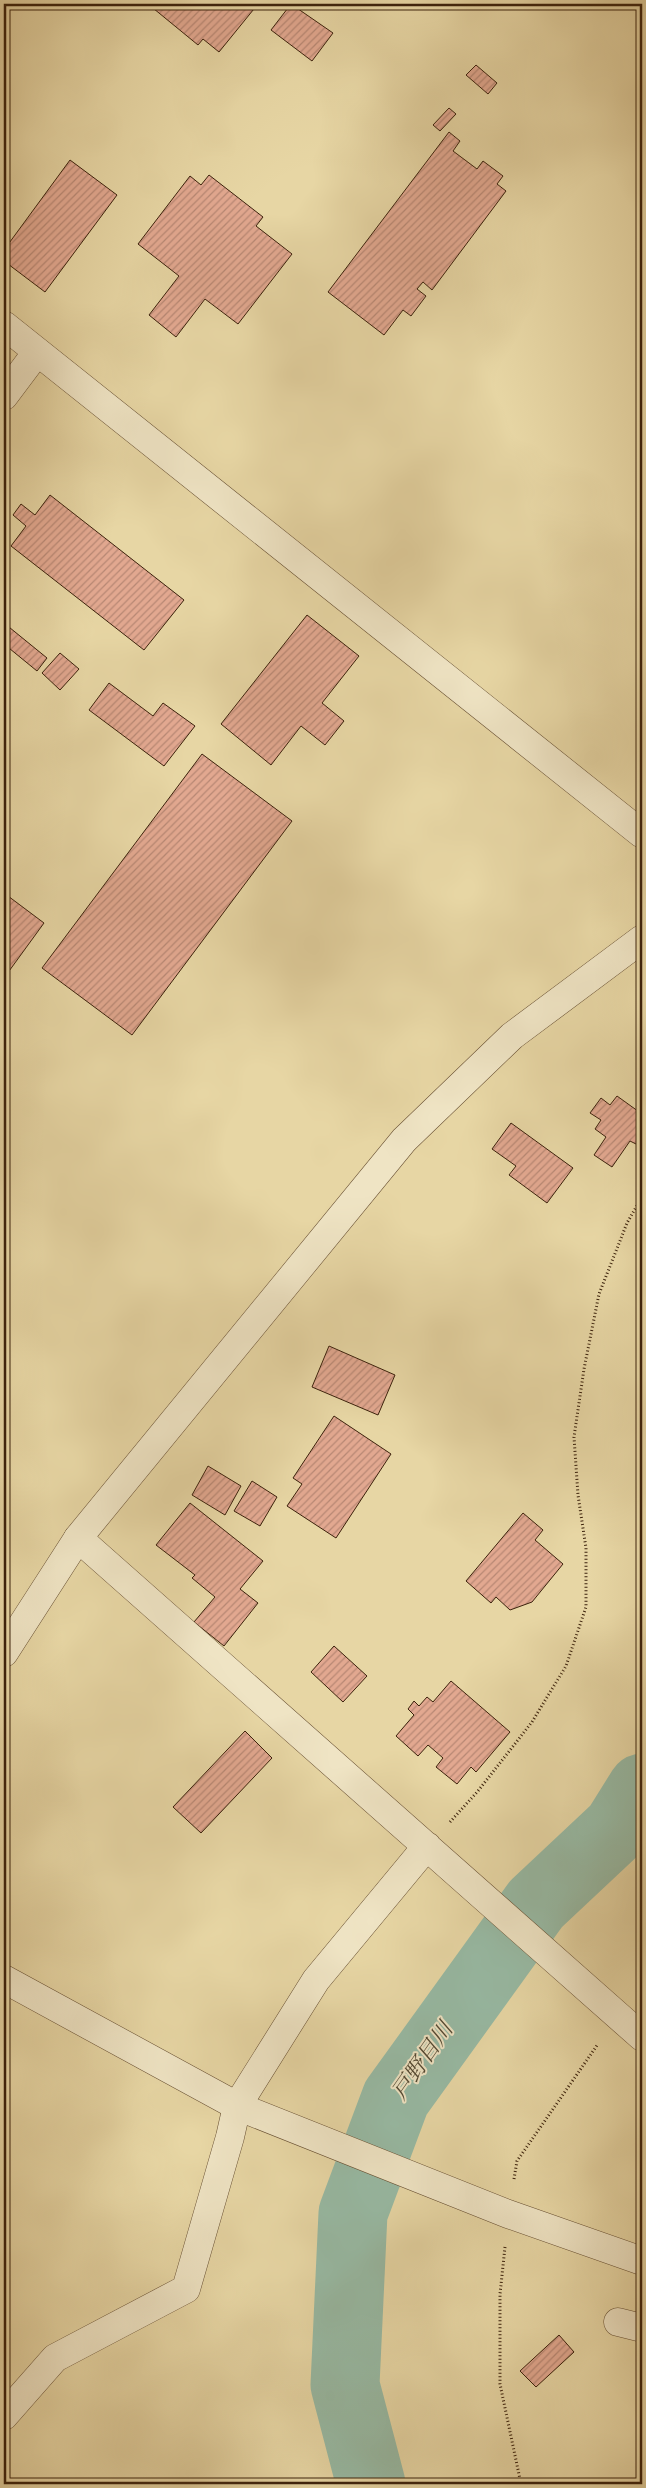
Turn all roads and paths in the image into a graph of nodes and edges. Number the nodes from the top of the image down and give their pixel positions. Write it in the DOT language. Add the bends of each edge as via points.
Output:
graph roads {
  1 [pos="4,325"];
  2 [pos="37,352"];
  3 [pos="4,396"];
  4 [pos="642,834"];
  5 [pos="642,940"];
  6 [pos="642,1197"];
  7 [pos="78,1538"];
  8 [pos="4,1653"];
  9 [pos="433,1852"];
  10 [pos="4,1979"];
  11 [pos="642,2037"];
  12 [pos="237,2106"];
  13 [pos="642,2260"];
  14 [pos="4,2416"];
  1 -- 2 [label="street"];
  2 -- 3 [label="street"];
  2 -- 4 [label="street"];
  5 -- 7 [label="street" via="512,1036 404,1140"];
  6 -- 9 [label="path" via="627,1223 599,1294 582,1378 574,1437 586,1548 586,1607 566,1666 532,1722"];
  7 -- 8 [label="street"];
  7 -- 9 [label="street"];
  9 -- 11 [label="street"];
  9 -- 12 [label="street" via="316,1980"];
  10 -- 12 [label="street"];
  12 -- 13 [label="street" via="508,2214"];
  12 -- 14 [label="street" via="186,2288 55,2358"];
}
